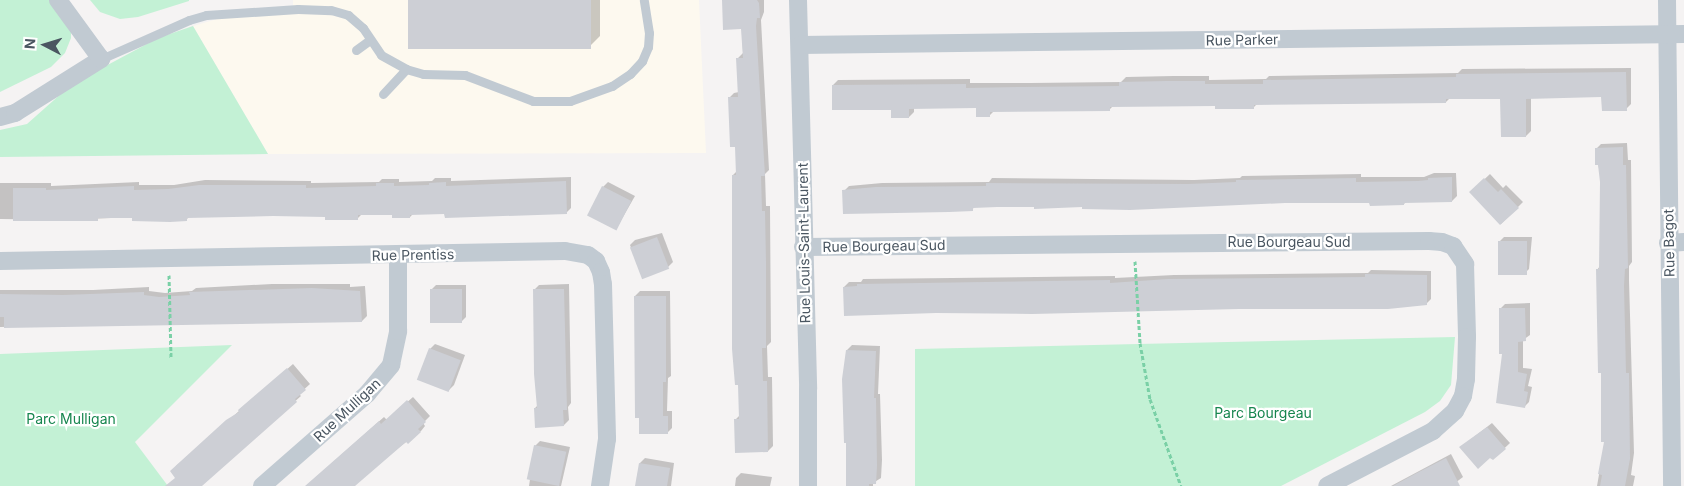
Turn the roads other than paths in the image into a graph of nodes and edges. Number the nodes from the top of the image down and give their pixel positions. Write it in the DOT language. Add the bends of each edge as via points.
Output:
graph roads {
  1 [pos="58,0"];
  2 [pos="302,0"];
  3 [pos="644,0"];
  4 [pos="798,0"];
  5 [pos="1667,0"];
  6 [pos="298,9"];
  7 [pos="1675,34"];
  8 [pos="370,40"];
  9 [pos="800,45"];
  10 [pos="356,50"];
  11 [pos="101,59"];
  12 [pos="406,69"];
  13 [pos="383,94"];
  14 [pos="0,117"];
  15 [pos="1676,243"];
  16 [pos="803,247"];
  17 [pos="398,256"];
  18 [pos="0,261"];
  19 [pos="262,486"];
  20 [pos="600,486"];
  21 [pos="808,486"];
  22 [pos="1327,486"];
  23 [pos="1672,486"];
  1 -- 11 [label="street"];
  2 -- 6 [label="lane"];
  3 -- 12 [label="lane" via="649,32 648,47 642,61 630,74 591,96 570,101 533,101 465,75 423,74"];
  4 -- 9 [label="street, Rue Louis-Saint-Laurent"];
  5 -- 7 [label="street, Rue Bagot"];
  6 -- 8 [label="lane" via="331,10 348,15 363,28"];
  6 -- 11 [label="lane" via="206,15"];
  7 -- 9 [label="street, Rue Parker"];
  7 -- 15 [label="street, Rue Bagot"];
  8 -- 10 [label="lane"];
  8 -- 12 [label="lane" via="381,55"];
  9 -- 16 [label="street, Rue Louis-Saint-Laurent"];
  11 -- 14 [label="street" via="15,113"];
  12 -- 13 [label="lane"];
  15 -- 23 [label="street, Rue Bagot"];
  16 -- 21 [label="street, Rue Louis-Saint-Laurent"];
  16 -- 22 [label="street, Rue Bourgeau Sud" via="1429,241 1453,246 1465,264 1466,278 1466,379 1463,396 1455,411 1433,431"];
  17 -- 18 [label="street, Rue Prentiss"];
  17 -- 19 [label="street, Rue Mulligan" via="398,332 391,365 367,394"];
  17 -- 20 [label="street, Rue Prentiss" via="565,251 588,255 596,261 603,284 607,439"];
}
